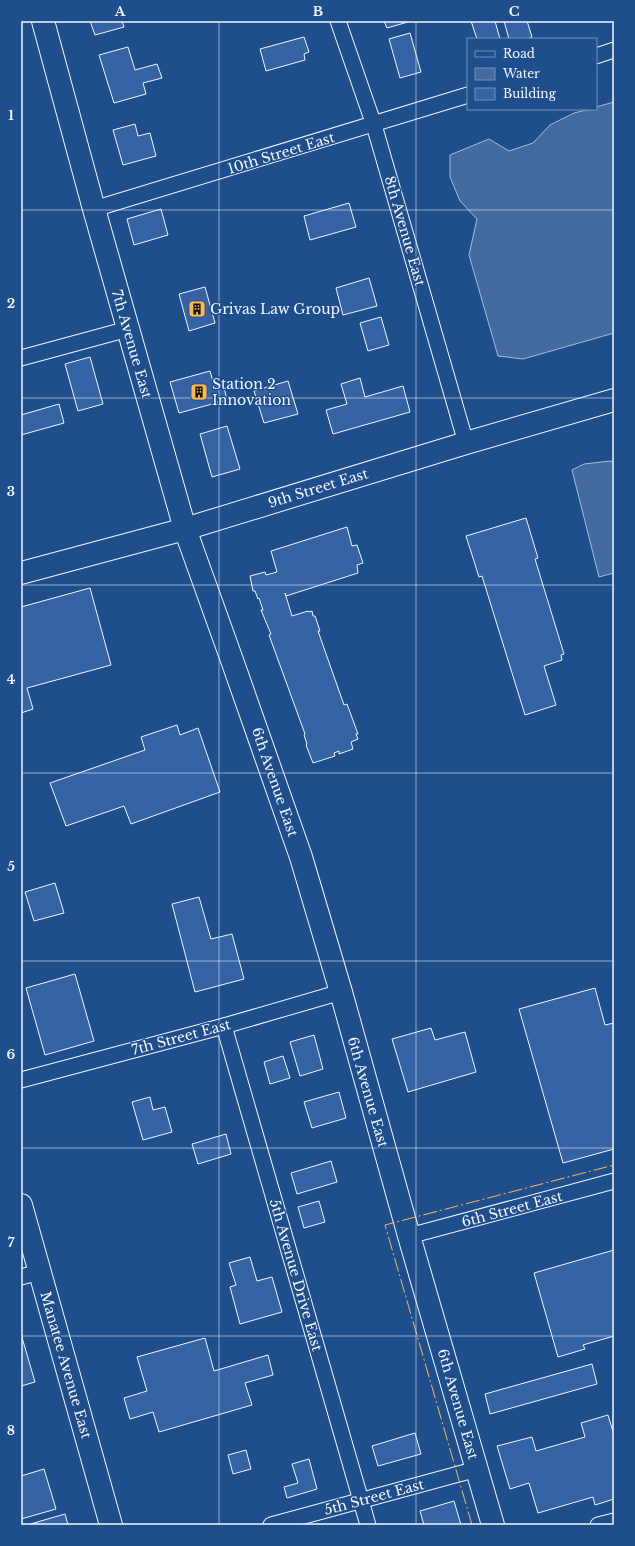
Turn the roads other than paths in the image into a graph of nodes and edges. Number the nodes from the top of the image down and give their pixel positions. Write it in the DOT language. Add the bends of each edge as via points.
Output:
graph roads {
  1 [pos="43,21"];
  2 [pos="338,21"];
  3 [pos="614,50"];
  4 [pos="597,56"];
  5 [pos="467,96"];
  6 [pos="374,125"];
  7 [pos="94,209"];
  8 [pos="128,329"];
  9 [pos="21,358"];
  10 [pos="614,400"];
  11 [pos="466,443"];
  12 [pos="185,529"];
  13 [pos="21,573"];
  14 [pos="234,663"];
  15 [pos="341,992"];
  16 [pos="224,1026"];
  17 [pos="21,1080"];
  18 [pos="614,1181"];
  19 [pos="21,1205"];
  20 [pos="409,1236"];
  21 [pos="30,1274"];
  22 [pos="477,1469"];
  23 [pos="361,1500"];
  24 [pos="614,1521"];
  25 [pos="111,1525"];
  26 [pos="271,1525"];
  27 [pos="368,1525"];
  28 [pos="493,1525"];
  29 [pos="598,1525"];
  1 -- 7 [label="main road, 7th Avenue East"];
  2 -- 6 [label="street, 8th Avenue East"];
  3 -- 4 [label="street"];
  5 -- 6 [label="street, 10th Street East"];
  6 -- 7 [label="street, 10th Street East"];
  6 -- 11 [label="street, 8th Avenue East"];
  7 -- 8 [label="main road, 7th Avenue East"];
  8 -- 9 [label="street"];
  8 -- 12 [label="main road, 7th Avenue East"];
  10 -- 11 [label="main road, 9th Street East"];
  11 -- 12 [label="main road, 9th Street East"];
  12 -- 13 [label="main road, 9th Street East"];
  12 -- 14 [label="main road, 7th Avenue East"];
  14 -- 15 [label="main road, 6th Avenue East" via="300,857"];
  15 -- 16 [label="street, 7th Street East"];
  15 -- 20 [label="main road, 6th Avenue East"];
  16 -- 17 [label="street, 7th Street East"];
  16 -- 23 [label="street, 5th Avenue Drive East"];
  18 -- 20 [label="street, 6th Street East"];
  19 -- 21 [label="main road, Manatee Avenue East"];
  20 -- 22 [label="main road, 6th Avenue East"];
  21 -- 25 [label="main road, Manatee Avenue East"];
  22 -- 23 [label="street, 5th Street East"];
  22 -- 28 [label="main road, 6th Avenue East"];
  23 -- 26 [label="street, 5th Street East"];
  23 -- 27 [label="street, 5th Avenue Drive East"];
  24 -- 29 [label="street"];
}
